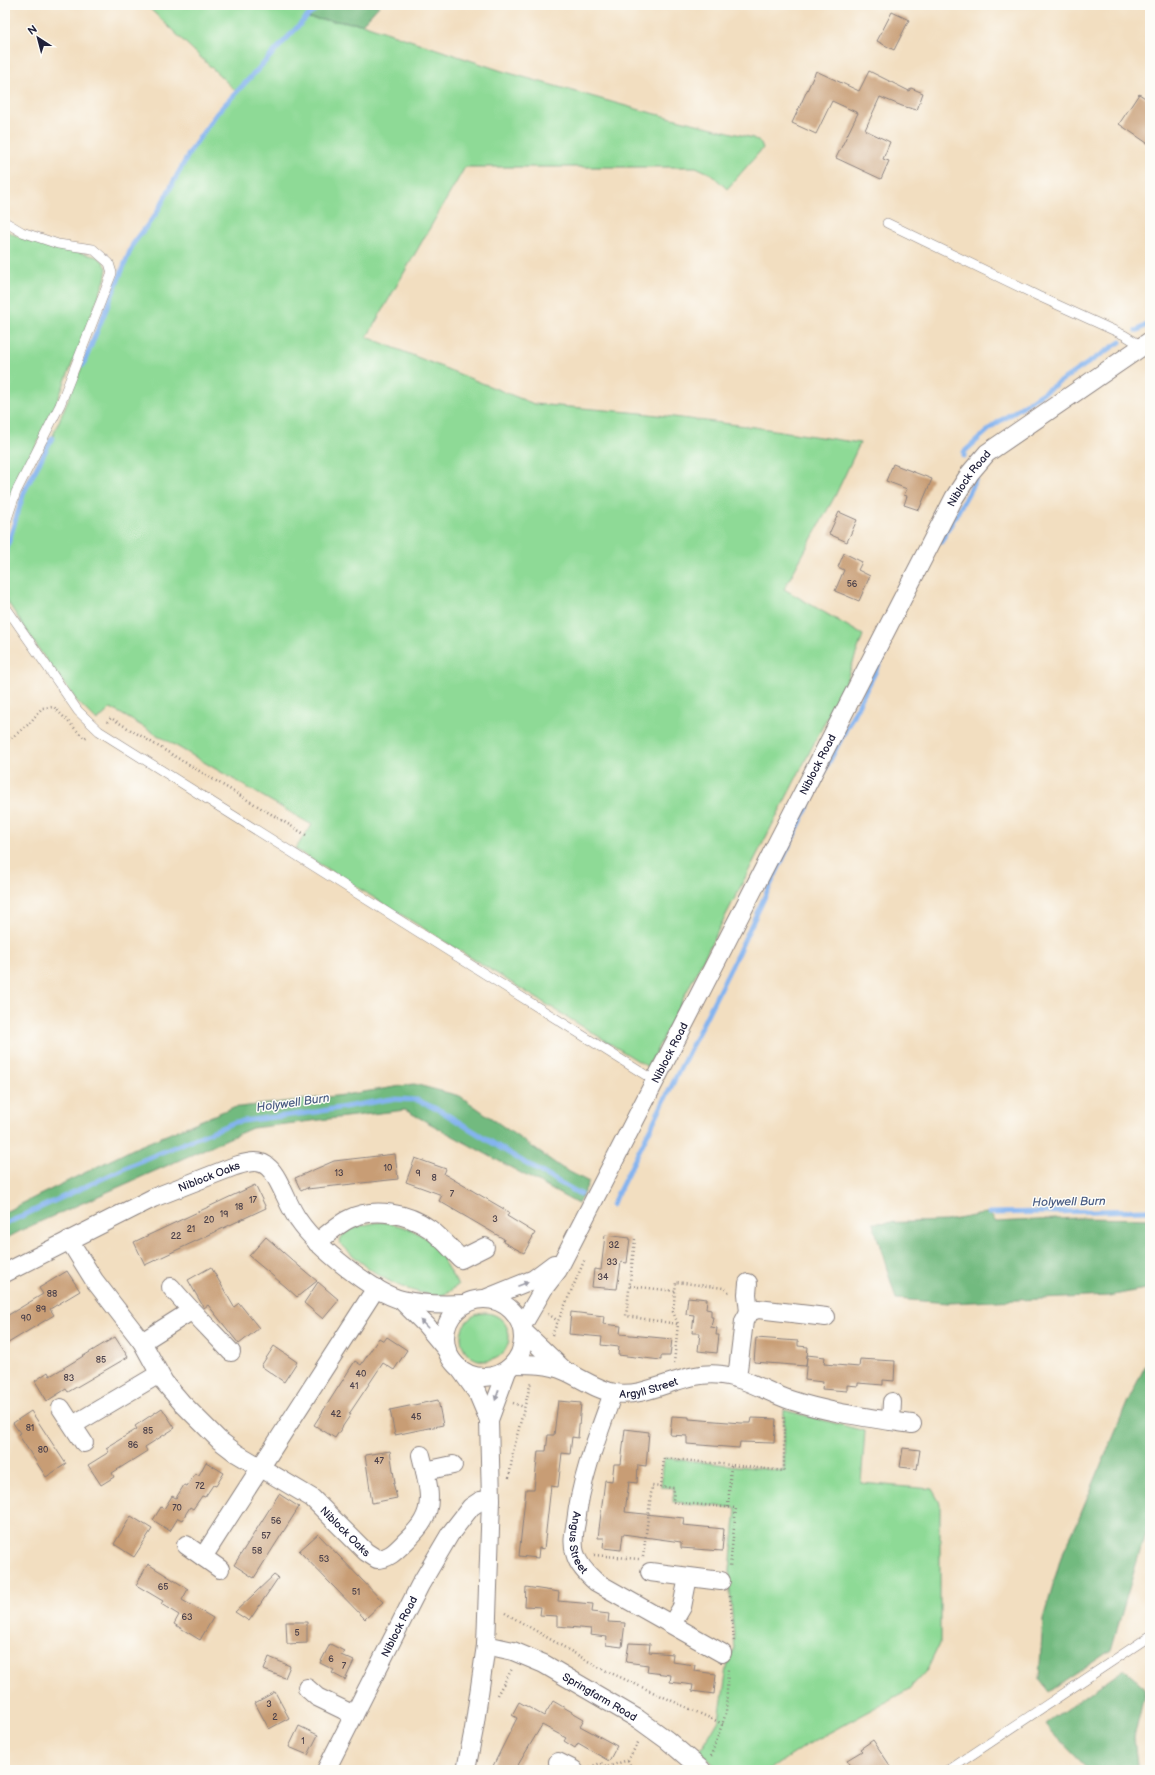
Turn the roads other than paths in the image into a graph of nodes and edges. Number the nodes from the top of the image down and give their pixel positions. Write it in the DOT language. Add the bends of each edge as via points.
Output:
graph roads {
  1 [pos="5,222"];
  2 [pos="887,223"];
  3 [pos="1146,343"];
  4 [pos="5,525"];
  5 [pos="5,606"];
  6 [pos="655,1081"];
  7 [pos="69,1240"];
  8 [pos="317,1242"];
  9 [pos="485,1246"];
  10 [pos="564,1256"];
  11 [pos="5,1273"];
  12 [pos="748,1283"];
  13 [pos="170,1287"];
  14 [pos="376,1288"];
  15 [pos="487,1298"];
  16 [pos="401,1300"];
  17 [pos="462,1304"];
  18 [pos="191,1311"];
  19 [pos="749,1312"];
  20 [pos="826,1317"];
  21 [pos="523,1328"];
  22 [pos="142,1342"];
  23 [pos="446,1349"];
  24 [pos="231,1352"];
  25 [pos="539,1356"];
  26 [pos="510,1367"];
  27 [pos="460,1369"];
  28 [pos="159,1374"];
  29 [pos="737,1378"];
  30 [pos="613,1392"];
  31 [pos="892,1402"];
  32 [pos="61,1408"];
  33 [pos="489,1420"];
  34 [pos="891,1421"];
  35 [pos="912,1424"];
  36 [pos="73,1425"];
  37 [pos="84,1443"];
  38 [pos="453,1465"];
  39 [pos="260,1468"];
  40 [pos="491,1500"];
  41 [pos="186,1545"];
  42 [pos="204,1557"];
  43 [pos="220,1568"];
  44 [pos="650,1572"];
  45 [pos="688,1578"];
  46 [pos="721,1581"];
  47 [pos="672,1624"];
  48 [pos="1150,1636"];
  49 [pos="486,1645"];
  50 [pos="722,1653"];
  51 [pos="307,1688"];
  52 [pos="354,1715"];
  53 [pos="558,1762"];
  54 [pos="706,1764"];
  55 [pos="326,1770"];
  56 [pos="466,1770"];
  57 [pos="574,1770"];
  58 [pos="949,1770"];
  1 -- 4 [label="lane" via="22,232 58,244 93,249 109,263 112,273 60,405 16,492"];
  2 -- 3 [label="lane" via="1038,296"];
  3 -- 6 [label="street, Niblock Road" via="987,453 970,474 950,505"];
  5 -- 6 [label="lane" via="78,711 99,731"];
  6 -- 10 [label="street, Niblock Road"];
  7 -- 8 [label="street, Niblock Oaks" via="153,1198 248,1162 257,1162 270,1168 298,1221"];
  7 -- 11 [label="street, Niblock Oaks"];
  7 -- 22 [label="street, Niblock Oaks" via="94,1280"];
  8 -- 9 [label="street" via="350,1218 381,1212 419,1222 462,1259"];
  8 -- 14 [label="street, Niblock Oaks"];
  15 -- 10 [label="street, Niblock Road, one-way" via="534,1279"];
  10 -- 21 [label="street, Niblock Road" via="558,1270 533,1305"];
  12 -- 19 [label="street"];
  13 -- 18 [label="street"];
  14 -- 16 [label="street, Niblock Oaks"];
  14 -- 39 [label="street"];
  15 -- 17 [label="street" via="474,1299"];
  15 -- 21 [label="street" via="510,1307"];
  16 -- 17 [label="street, Niblock Oaks" via="438,1306"];
  23 -- 16 [label="street, Niblock Oaks, one-way"];
  17 -- 23 [label="street" via="447,1324 444,1336"];
  18 -- 22 [label="street"];
  18 -- 24 [label="street"];
  19 -- 20 [label="street" via="758,1309"];
  19 -- 29 [label="street" via="744,1321"];
  21 -- 25 [label="street"];
  21 -- 26 [label="street" via="523,1346"];
  22 -- 28 [label="street, Niblock Oaks"];
  23 -- 27 [label="street" via="451,1360"];
  25 -- 26 [label="street, Argyll Street"];
  25 -- 30 [label="street, Argyll Street" via="588,1383"];
  26 -- 27 [label="street" via="495,1376 483,1377 471,1375"];
  26 -- 33 [label="street, one-way"];
  27 -- 33 [label="street" via="478,1394"];
  28 -- 36 [label="street"];
  28 -- 39 [label="street, Niblock Oaks" via="182,1403 219,1440"];
  29 -- 30 [label="street, Argyll Street" via="722,1374 700,1374 632,1393"];
  29 -- 34 [label="street, Argyll Street" via="784,1397 842,1414"];
  30 -- 47 [label="street, Angus Street" via="580,1492 573,1539 575,1553 583,1569 596,1582"];
  31 -- 34 [label="street"];
  32 -- 36 [label="street"];
  33 -- 40 [label="street"];
  34 -- 35 [label="street, Argyll Street"];
  36 -- 37 [label="street"];
  38 -- 39 [label="street, Niblock Oaks" via="423,1463 429,1497 426,1516 398,1549 389,1556 377,1559 366,1552 312,1498"];
  39 -- 42 [label="street"];
  40 -- 49 [label="street"];
  40 -- 52 [label="street, Niblock Road" via="480,1501 471,1507 450,1534 420,1585"];
  41 -- 42 [label="street"];
  42 -- 43 [label="street"];
  44 -- 45 [label="street"];
  45 -- 46 [label="street"];
  45 -- 47 [label="street" via="682,1607"];
  47 -- 50 [label="street, Angus Street"];
  48 -- 58 [label="lane"];
  49 -- 54 [label="street, Springfarm Road" via="521,1654 544,1664 647,1725"];
  49 -- 56 [label="street"];
  51 -- 52 [label="street" via="318,1697"];
  52 -- 55 [label="street, Niblock Road"];
  53 -- 57 [label="street"];
}
